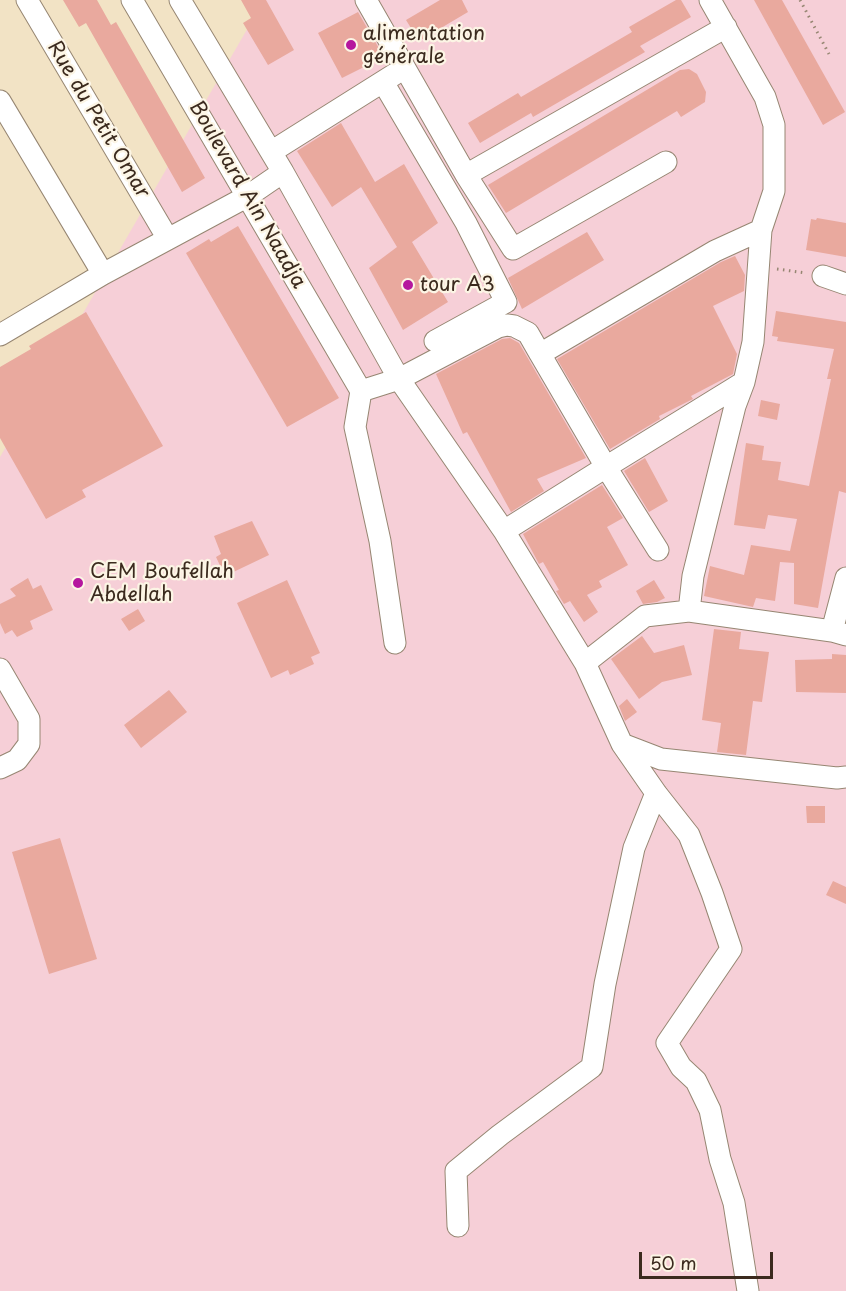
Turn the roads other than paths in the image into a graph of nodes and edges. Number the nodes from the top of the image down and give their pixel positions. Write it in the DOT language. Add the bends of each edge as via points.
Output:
graph roads {
  1 [pos="27,0"];
  2 [pos="132,0"];
  3 [pos="180,0"];
  4 [pos="366,0"];
  5 [pos="710,0"];
  6 [pos="726,27"];
  7 [pos="406,68"];
  8 [pos="383,82"];
  9 [pos="0,100"];
  10 [pos="271,152"];
  11 [pos="666,162"];
  12 [pos="283,172"];
  13 [pos="466,175"];
  14 [pos="248,196"];
  15 [pos="761,230"];
  16 [pos="168,239"];
  17 [pos="103,274"];
  18 [pos="823,276"];
  19 [pos="846,284"];
  20 [pos="0,335"];
  21 [pos="435,340"];
  22 [pos="540,354"];
  23 [pos="399,379"];
  24 [pos="744,382"];
  25 [pos="361,391"];
  26 [pos="606,467"];
  27 [pos="504,531"];
  28 [pos="658,550"];
  29 [pos="846,578"];
  30 [pos="689,611"];
  31 [pos="839,633"];
  32 [pos="395,643"];
  33 [pos="585,663"];
  34 [pos="0,669"];
  35 [pos="622,744"];
  36 [pos="0,768"];
  37 [pos="846,777"];
  38 [pos="656,793"];
  39 [pos="458,1226"];
  40 [pos="748,1291"];
  1 -- 16 [label="street, Rue du Petit Omar"];
  2 -- 14 [label="street, Boulevard Ain Naadja"];
  3 -- 10 [label="street, Boulevard Ain Naadja"];
  4 -- 7 [label="street"];
  5 -- 6 [label="street"];
  6 -- 13 [label="street"];
  6 -- 15 [label="street" via="765,97 774,125 774,191"];
  7 -- 8 [label="street"];
  7 -- 13 [label="street"];
  8 -- 10 [label="street"];
  8 -- 21 [label="street" via="466,223 506,302"];
  9 -- 17 [label="street"];
  10 -- 12 [label="street, Boulevard Ain Naadja"];
  11 -- 13 [label="street" via="513,249"];
  12 -- 14 [label="street"];
  12 -- 23 [label="street, Boulevard Ain Naadja"];
  14 -- 16 [label="street"];
  14 -- 25 [label="street, Boulevard Ain Naadja"];
  15 -- 22 [label="street" via="716,251"];
  15 -- 24 [label="street" via="753,342"];
  16 -- 17 [label="street"];
  17 -- 20 [label="street"];
  18 -- 19 [label="street"];
  22 -- 23 [label="street" via="528,333 507,325"];
  22 -- 26 [label="street"];
  23 -- 25 [label="street"];
  23 -- 27 [label="street, Boulevard Ain Naadja"];
  24 -- 26 [label="street"];
  24 -- 30 [label="street" via="693,576"];
  25 -- 32 [label="street" via="355,427 380,541"];
  26 -- 27 [label="street"];
  26 -- 28 [label="street"];
  27 -- 33 [label="street, Boulevard Ain Naadja"];
  29 -- 31 [label="street"];
  30 -- 31 [label="street"];
  30 -- 33 [label="street" via="645,616"];
  33 -- 35 [label="street, Boulevard Ain Naadja"];
  34 -- 36 [label="street" via="29,719 29,744 17,760"];
  35 -- 37 [label="street" via="661,759"];
  35 -- 38 [label="street, Boulevard Ain Naadja"];
  38 -- 39 [label="street" via="634,848 592,1067 456,1171"];
  38 -- 40 [label="street, Boulevard Ain Naadja" via="689,835 731,949 668,1043 681,1067 696,1081 710,1110 734,1203"];
}
